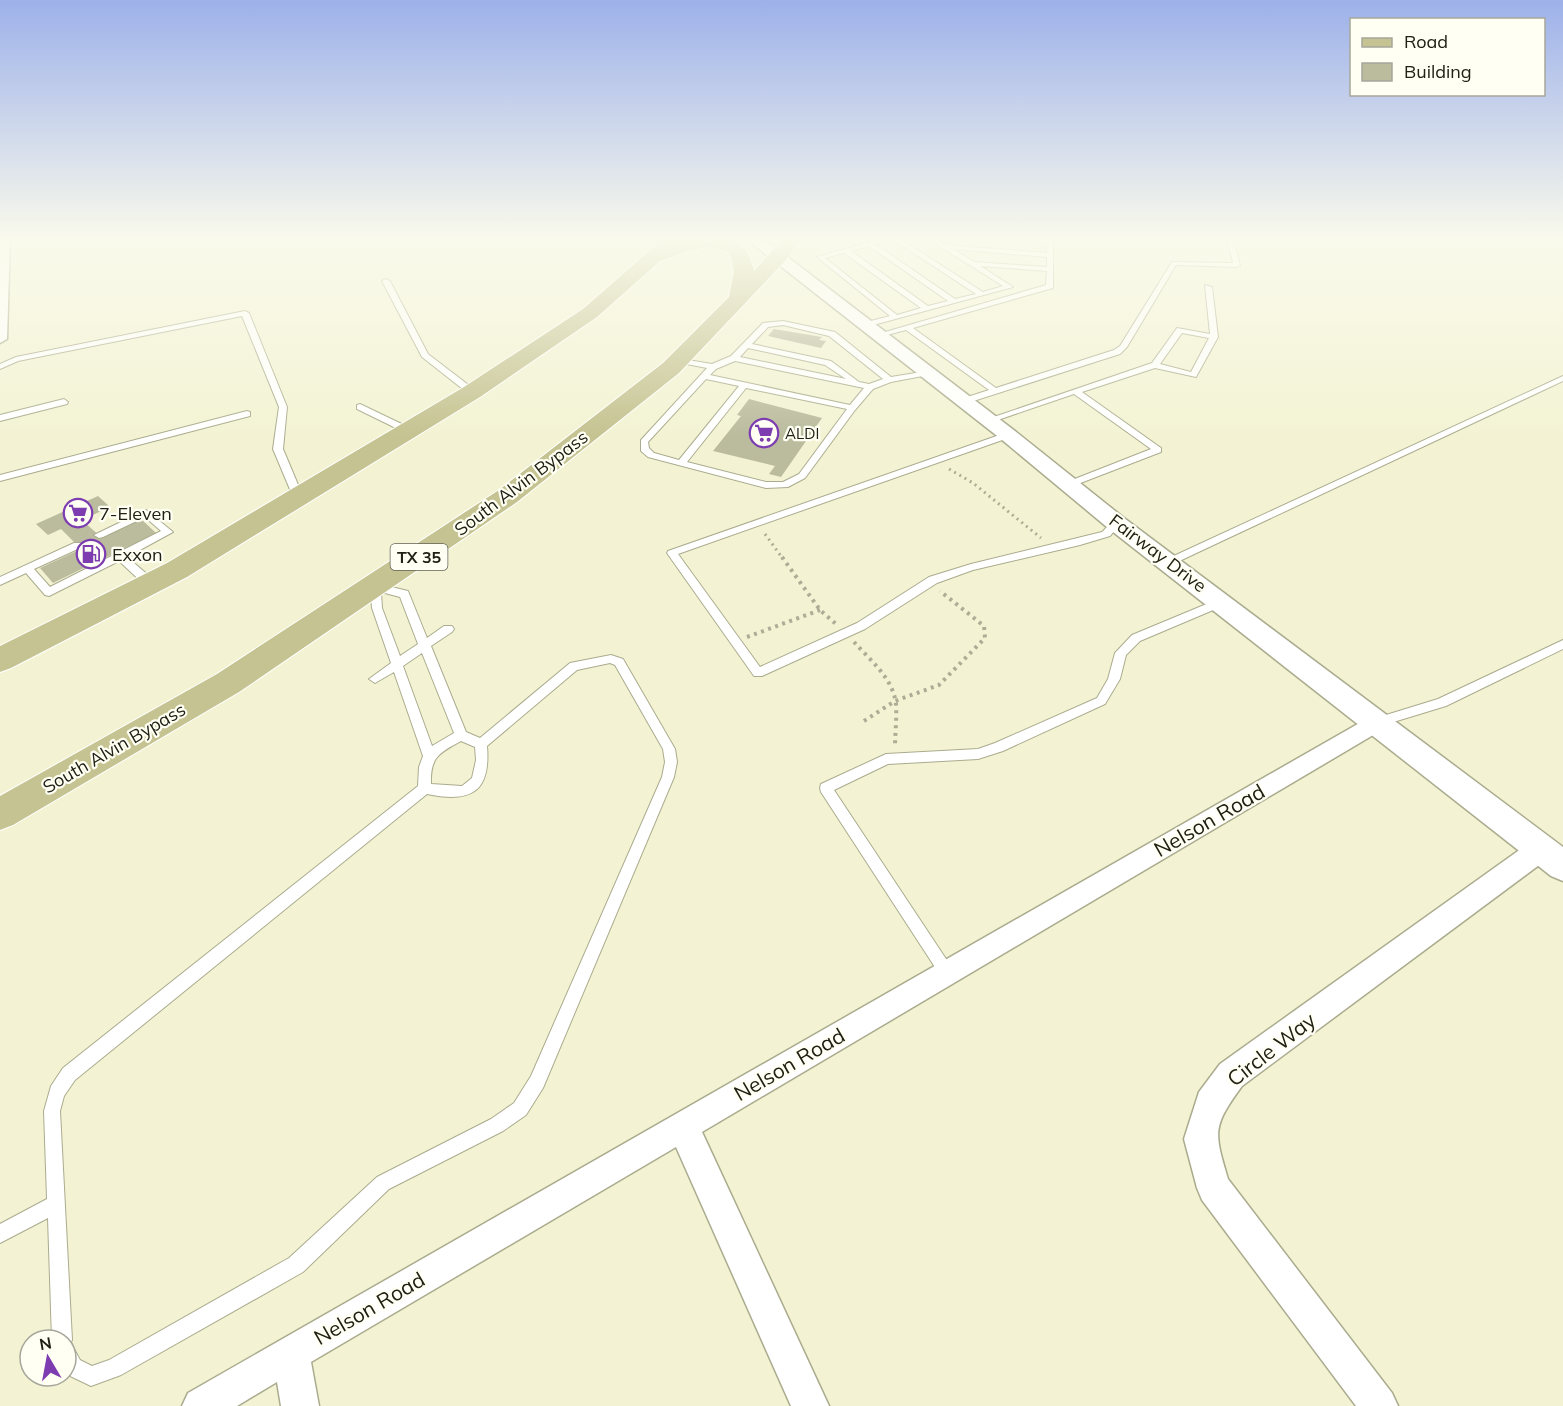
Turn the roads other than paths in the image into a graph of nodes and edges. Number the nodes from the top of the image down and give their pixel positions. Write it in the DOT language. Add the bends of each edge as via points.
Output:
graph roads {
  1 [pos="1,305"];
  2 [pos="399,305"];
  3 [pos="600,305"];
  4 [pos="733,305"];
  5 [pos="854,305"];
  6 [pos="862,305"];
  7 [pos="921,305"];
  8 [pos="944,305"];
  9 [pos="985,305"];
  10 [pos="1149,305"];
  11 [pos="1210,305"];
  12 [pos="927,309"];
  13 [pos="880,326"];
  14 [pos="907,327"];
  15 [pos="1214,338"];
  16 [pos="0,339"];
  17 [pos="747,345"];
  18 [pos="734,358"];
  19 [pos="680,360"];
  20 [pos="1155,365"];
  21 [pos="0,367"];
  22 [pos="713,367"];
  23 [pos="928,373"];
  24 [pos="704,376"];
  25 [pos="1563,378"];
  26 [pos="889,380"];
  27 [pos="858,384"];
  28 [pos="744,385"];
  29 [pos="870,387"];
  30 [pos="995,391"];
  31 [pos="472,392"];
  32 [pos="1075,392"];
  33 [pos="964,401"];
  34 [pos="64,402"];
  35 [pos="360,408"];
  36 [pos="852,408"];
  37 [pos="247,414"];
  38 [pos="0,418"];
  39 [pos="999,428"];
  40 [pos="409,431"];
  41 [pos="681,463"];
  42 [pos="0,478"];
  43 [pos="1070,484"];
  44 [pos="299,499"];
  45 [pos="1116,523"];
  46 [pos="103,535"];
  47 [pos="78,547"];
  48 [pos="123,553"];
  49 [pos="1169,562"];
  50 [pos="28,569"];
  51 [pos="0,581"];
  52 [pos="151,584"];
  53 [pos="375,587"];
  54 [pos="1221,602"];
  55 [pos="448,629"];
  56 [pos="425,644"];
  57 [pos="1563,644"];
  58 [pos="0,659"];
  59 [pos="398,664"];
  60 [pos="375,679"];
  61 [pos="1377,722"];
  62 [pos="461,735"];
  63 [pos="481,744"];
  64 [pos="429,754"];
  65 [pos="425,788"];
  66 [pos="0,814"];
  67 [pos="1552,858"];
  68 [pos="947,972"];
  69 [pos="683,1126"];
  70 [pos="56,1204"];
  71 [pos="0,1234"];
  72 [pos="61,1328"];
  73 [pos="291,1354"];
  74 [pos="78,1369"];
  75 [pos="201,1406"];
  76 [pos="300,1406"];
  77 [pos="810,1406"];
  78 [pos="1379,1406"];
  1 -- 16 [label="street"];
  2 -- 31 [label="lane" via="426,355"];
  3 -- 31 [label="main road"];
  4 -- 19 [label="main road, South Alvin Bypass / TX 35"];
  5 -- 13 [label="street, Fairway Drive"];
  6 -- 13 [label="lane"];
  7 -- 12 [label="lane"];
  8 -- 12 [label="lane"];
  9 -- 14 [label="lane"];
  10 -- 30 [label="lane" via="1117,352"];
  11 -- 15 [label="lane"];
  12 -- 13 [label="lane"];
  13 -- 14 [label="lane"];
  13 -- 23 [label="street, Fairway Drive"];
  14 -- 30 [label="lane"];
  15 -- 20 [label="lane" via="1180,330"];
  15 -- 20 [label="lane" via="1193,375"];
  17 -- 18 [label="lane"];
  17 -- 26 [label="lane" via="766,325 774,323 832,334"];
  17 -- 27 [label="lane" via="828,363"];
  18 -- 22 [label="lane"];
  18 -- 27 [label="lane"];
  19 -- 22 [label="lane"];
  19 -- 53 [label="main road, South Alvin Bypass / TX 35" via="508,496"];
  20 -- 32 [label="lane"];
  21 -- 44 [label="lane" via="16,359 245,313 283,407 278,449"];
  22 -- 24 [label="lane"];
  23 -- 26 [label="lane"];
  23 -- 33 [label="street, Fairway Drive"];
  24 -- 28 [label="lane"];
  24 -- 41 [label="lane" via="644,442 644,449 651,455"];
  25 -- 49 [label="lane"];
  26 -- 29 [label="lane"];
  27 -- 29 [label="lane"];
  28 -- 36 [label="lane"];
  28 -- 41 [label="lane"];
  29 -- 36 [label="lane"];
  30 -- 33 [label="lane"];
  31 -- 40 [label="main road"];
  32 -- 39 [label="lane"];
  32 -- 43 [label="lane" via="1158,450"];
  33 -- 39 [label="street, Fairway Drive"];
  34 -- 38 [label="lane"];
  35 -- 40 [label="lane"];
  36 -- 41 [label="lane" via="802,476 784,485 766,485"];
  37 -- 42 [label="lane"];
  39 -- 43 [label="street, Fairway Drive"];
  39 -- 45 [label="lane" via="935,461 672,553 758,673 861,626 929,583 971,567 1106,534"];
  40 -- 44 [label="main road"];
  43 -- 45 [label="street, Fairway Drive"];
  44 -- 52 [label="main road"];
  45 -- 49 [label="street, Fairway Drive"];
  46 -- 48 [label="lane" via="146,513 168,532"];
  47 -- 50 [label="lane"];
  48 -- 50 [label="lane" via="49,592"];
  48 -- 52 [label="lane"];
  49 -- 54 [label="street, Fairway Drive"];
  50 -- 51 [label="lane"];
  52 -- 58 [label="main road"];
  53 -- 56 [label="lane" via="404,594"];
  53 -- 59 [label="lane" via="377,608"];
  53 -- 66 [label="main road, South Alvin Bypass / TX 35" via="228,683"];
  54 -- 61 [label="street, Fairway Drive"];
  54 -- 68 [label="lane" via="1136,638 1121,653 1114,679 1101,700 978,754 886,759 826,788"];
  55 -- 56 [label="lane"];
  56 -- 59 [label="lane"];
  56 -- 62 [label="lane"];
  57 -- 61 [label="lane" via="1442,703"];
  59 -- 60 [label="lane"];
  59 -- 64 [label="lane"];
  61 -- 67 [label="street, Fairway Drive"];
  61 -- 68 [label="street, Nelson Road"];
  62 -- 63 [label="lane"];
  62 -- 64 [label="lane"];
  63 -- 65 [label="lane" via="484,766 479,781 466,791 447,793"];
  63 -- 74 [label="lane" via="574,666 611,659 619,662 669,749 671,762 668,777 537,1082 520,1109 497,1125 383,1183 296,1265 114,1368 91,1376"];
  64 -- 65 [label="lane" via="423,768"];
  65 -- 70 [label="lane" via="69,1074 57,1092 52,1111"];
  67 -- 78 [label="street, Circle Way" via="1231,1075 1210,1103 1200,1139 1214,1188"];
  68 -- 69 [label="street, Nelson Road"];
  69 -- 73 [label="street, Nelson Road"];
  69 -- 77 [label="street"];
  70 -- 71 [label="lane"];
  70 -- 72 [label="lane"];
  73 -- 75 [label="street, Nelson Road"];
  73 -- 76 [label="street"];
}
